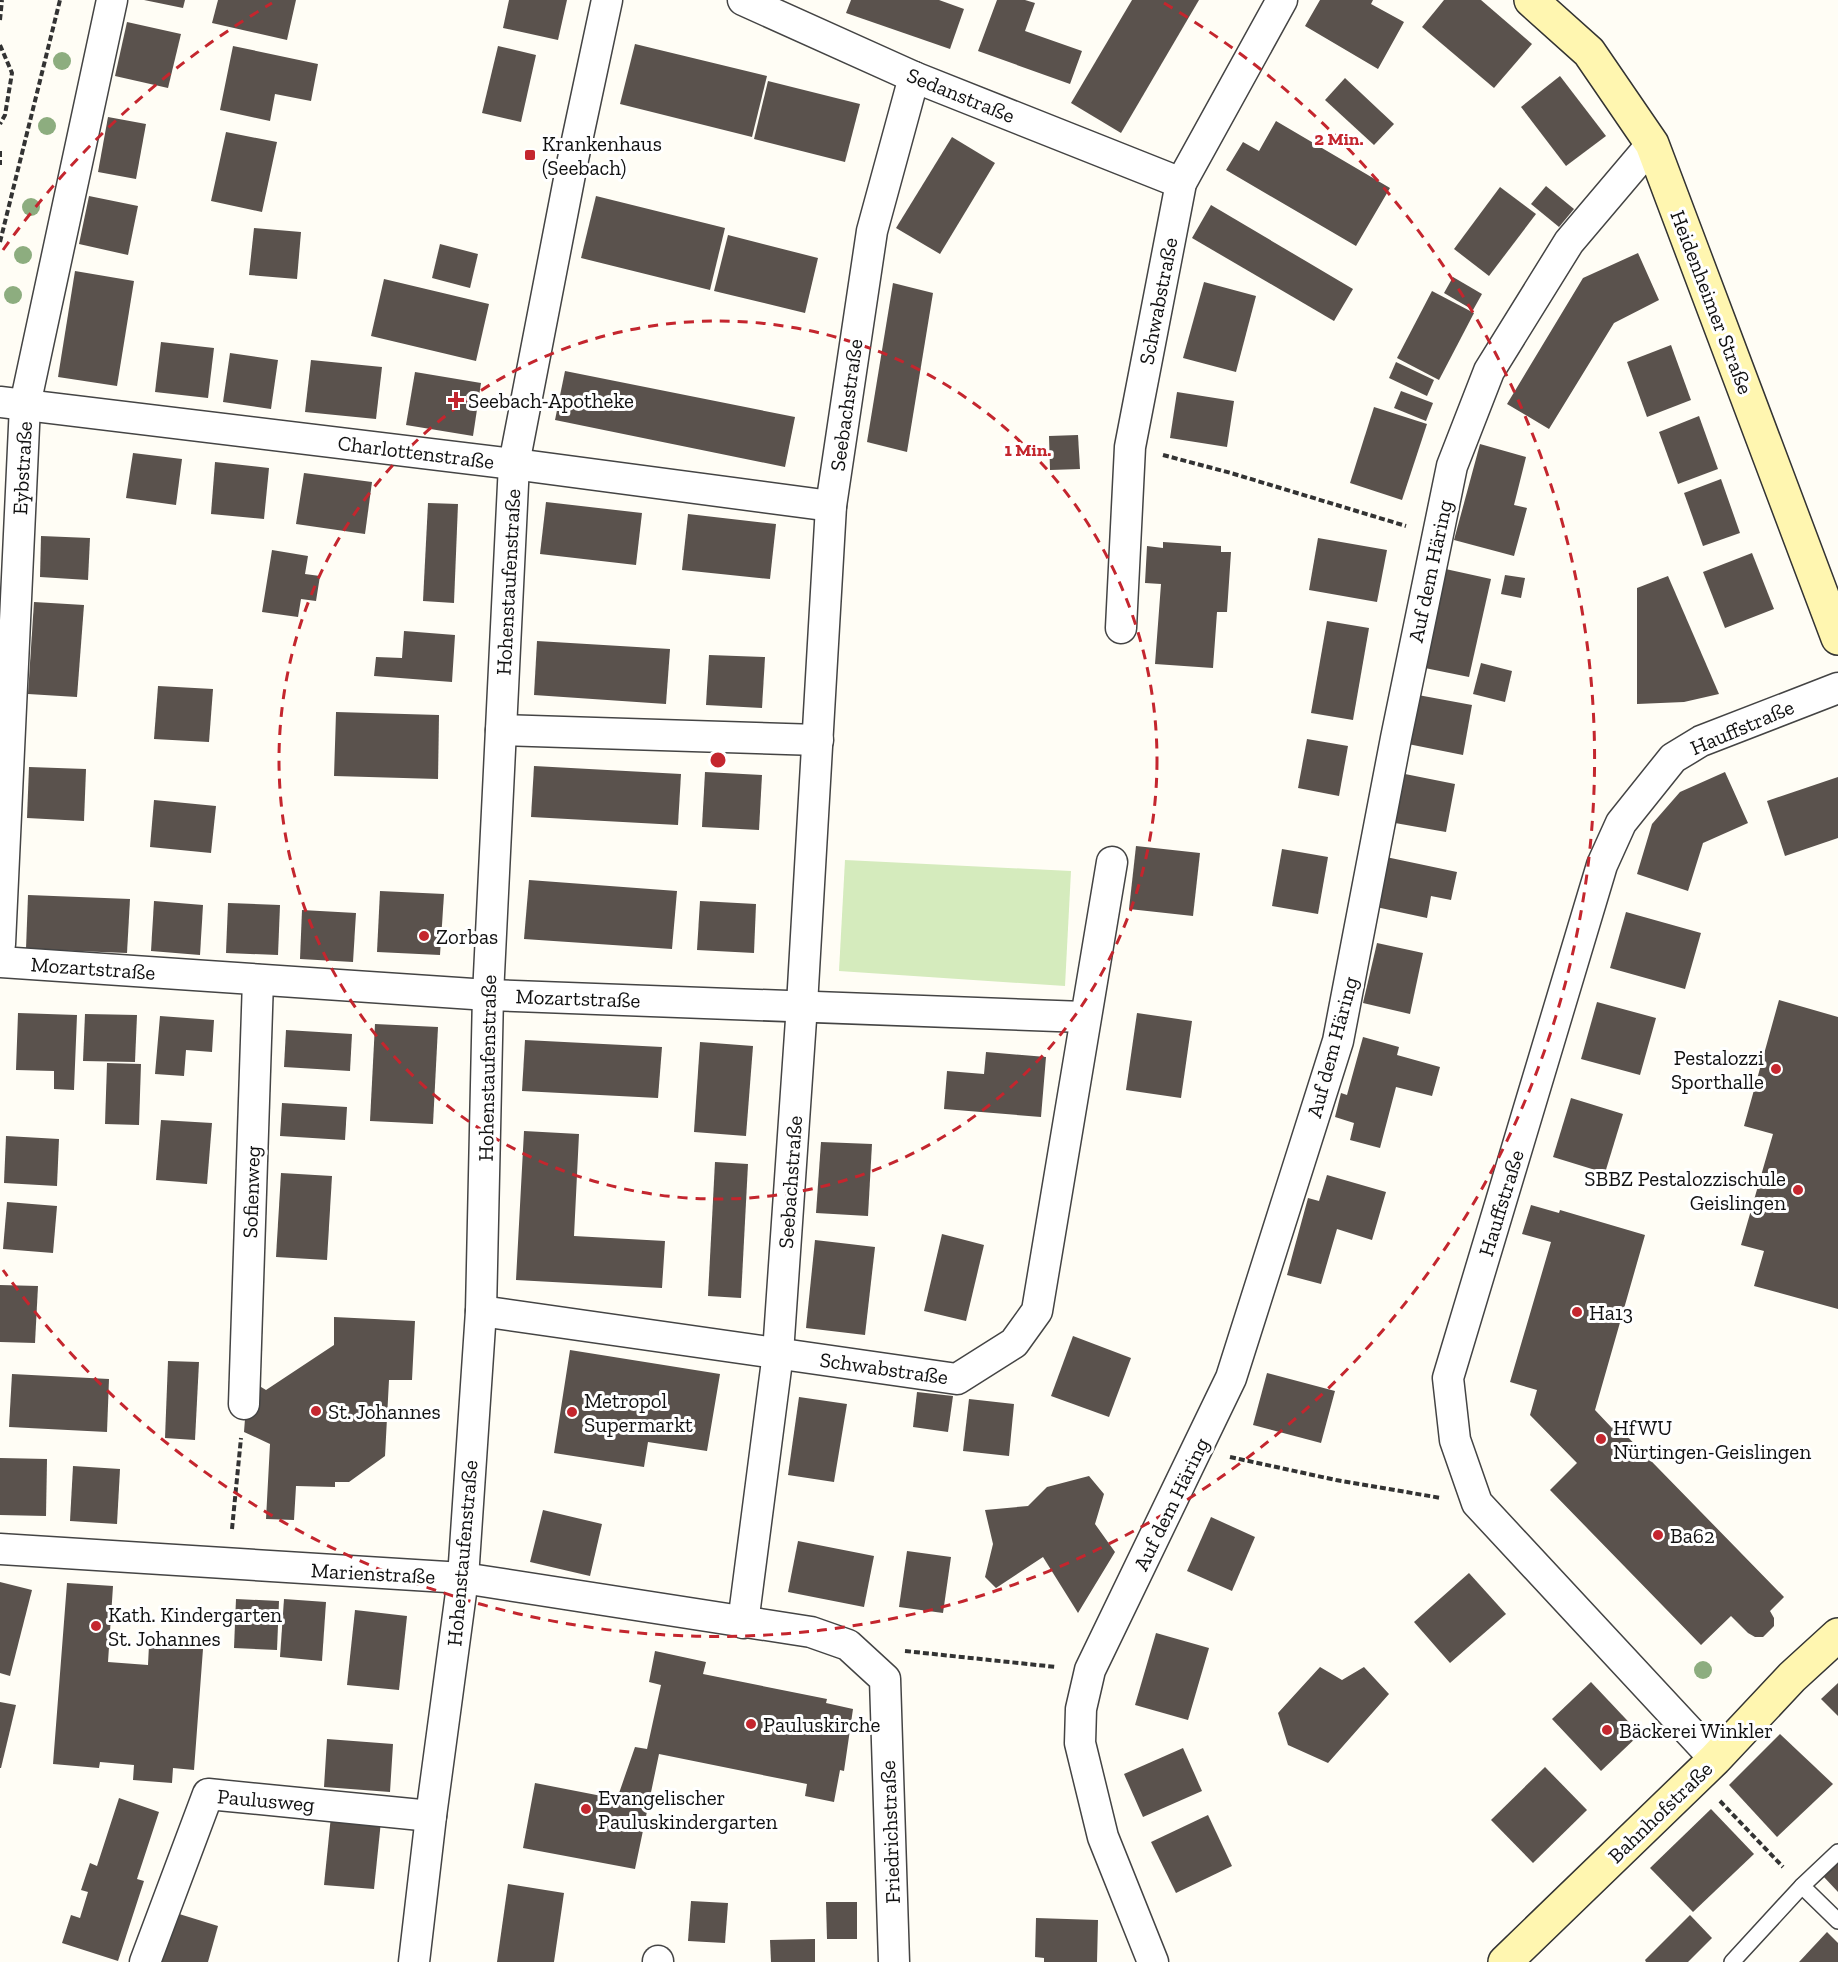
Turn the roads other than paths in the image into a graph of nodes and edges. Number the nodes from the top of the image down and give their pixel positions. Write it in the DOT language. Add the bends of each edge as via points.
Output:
graph roads {
  1 [pos="112,0"];
  2 [pos="607,0"];
  3 [pos="743,0"];
  4 [pos="1282,0"];
  5 [pos="1531,0"];
  6 [pos="914,77"];
  7 [pos="1652,144"];
  8 [pos="1181,183"];
  9 [pos="12,403"];
  10 [pos="514,464"];
  11 [pos="831,506"];
  12 [pos="1120,628"];
  13 [pos="1838,638"];
  14 [pos="1838,688"];
  15 [pos="501,730"];
  16 [pos="818,740"];
  17 [pos="1112,862"];
  18 [pos="0,944"];
  19 [pos="0,962"];
  20 [pos="258,980"];
  21 [pos="488,995"];
  22 [pos="802,1005"];
  23 [pos="1084,1017"];
  24 [pos="481,1311"];
  25 [pos="778,1353"];
  26 [pos="244,1404"];
  27 [pos="0,1549"];
  28 [pos="463,1578"];
  29 [pos="743,1623"];
  30 [pos="1838,1635"];
  31 [pos="1706,1768"];
  32 [pos="431,1816"];
  33 [pos="1838,1852"];
  34 [pos="1797,1881"];
  35 [pos="1838,1921"];
  36 [pos="145,1962"];
  37 [pos="414,1962"];
  38 [pos="894,1962"];
  39 [pos="1154,1962"];
  40 [pos="1505,1962"];
  41 [pos="1732,1962"];
  1 -- 9 [label="street, Eybstraße"];
  2 -- 10 [label="street, Hohenstaufenstraße"];
  3 -- 6 [label="street, Sedanstraße"];
  4 -- 8 [label="street, Schwabstraße"];
  5 -- 7 [label="street, Heidenheimer Straße" via="1589,52"];
  6 -- 8 [label="street, Sedanstraße"];
  6 -- 11 [label="street, Seebachstraße" via="872,231"];
  7 -- 13 [label="street, Heidenheimer Straße"];
  7 -- 39 [label="street, Auf dem Häring" via="1569,242 1490,371 1452,466 1338,1041 1231,1378 1090,1670 1081,1709 1080,1743 1103,1837"];
  8 -- 12 [label="street, Schwabstraße" via="1130,447"];
  9 -- 10 [label="street, Charlottenstraße"];
  9 -- 18 [label="street, Eybstraße"];
  10 -- 11 [label="street, Charlottenstraße"];
  10 -- 15 [label="street, Hohenstaufenstraße"];
  11 -- 16 [label="street, Seebachstraße"];
  14 -- 31 [label="street, Hauffstraße" via="1701,741 1673,758 1621,823 1602,865 1448,1378 1455,1440 1477,1503"];
  15 -- 16 [label="street"];
  15 -- 21 [label="street, Hohenstaufenstraße"];
  16 -- 22 [label="street, Seebachstraße"];
  17 -- 23 [label="street, Schwabstraße"];
  19 -- 20 [label="street, Mozartstraße"];
  20 -- 21 [label="street, Mozartstraße"];
  20 -- 26 [label="street, Sofienweg"];
  21 -- 22 [label="street, Mozartstraße"];
  21 -- 24 [label="street, Hohenstaufenstraße"];
  22 -- 23 [label="street, Mozartstraße"];
  22 -- 25 [label="street, Seebachstraße"];
  23 -- 25 [label="street, Schwabstraße" via="1037,1311 1014,1343 957,1378"];
  24 -- 25 [label="street, Schwabstraße"];
  24 -- 28 [label="street, Hohenstaufenstraße"];
  25 -- 29 [label="street, Seebachstraße"];
  27 -- 28 [label="street, Marienstraße"];
  28 -- 29 [label="street, Marienstraße"];
  28 -- 32 [label="street, Hohenstaufenstraße"];
  29 -- 38 [label="street, Friedrichstraße" via="811,1632 848,1645 885,1679"];
  30 -- 31 [label="street, Bahnhofstraße" via="1792,1677"];
  31 -- 40 [label="street, Bahnhofstraße"];
  32 -- 36 [label="street, Paulusweg" via="207,1794"];
  32 -- 37 [label="street, Hohenstaufenstraße"];
  33 -- 34 [label="lane"];
  34 -- 35 [label="lane"];
  34 -- 41 [label="lane"];
}
